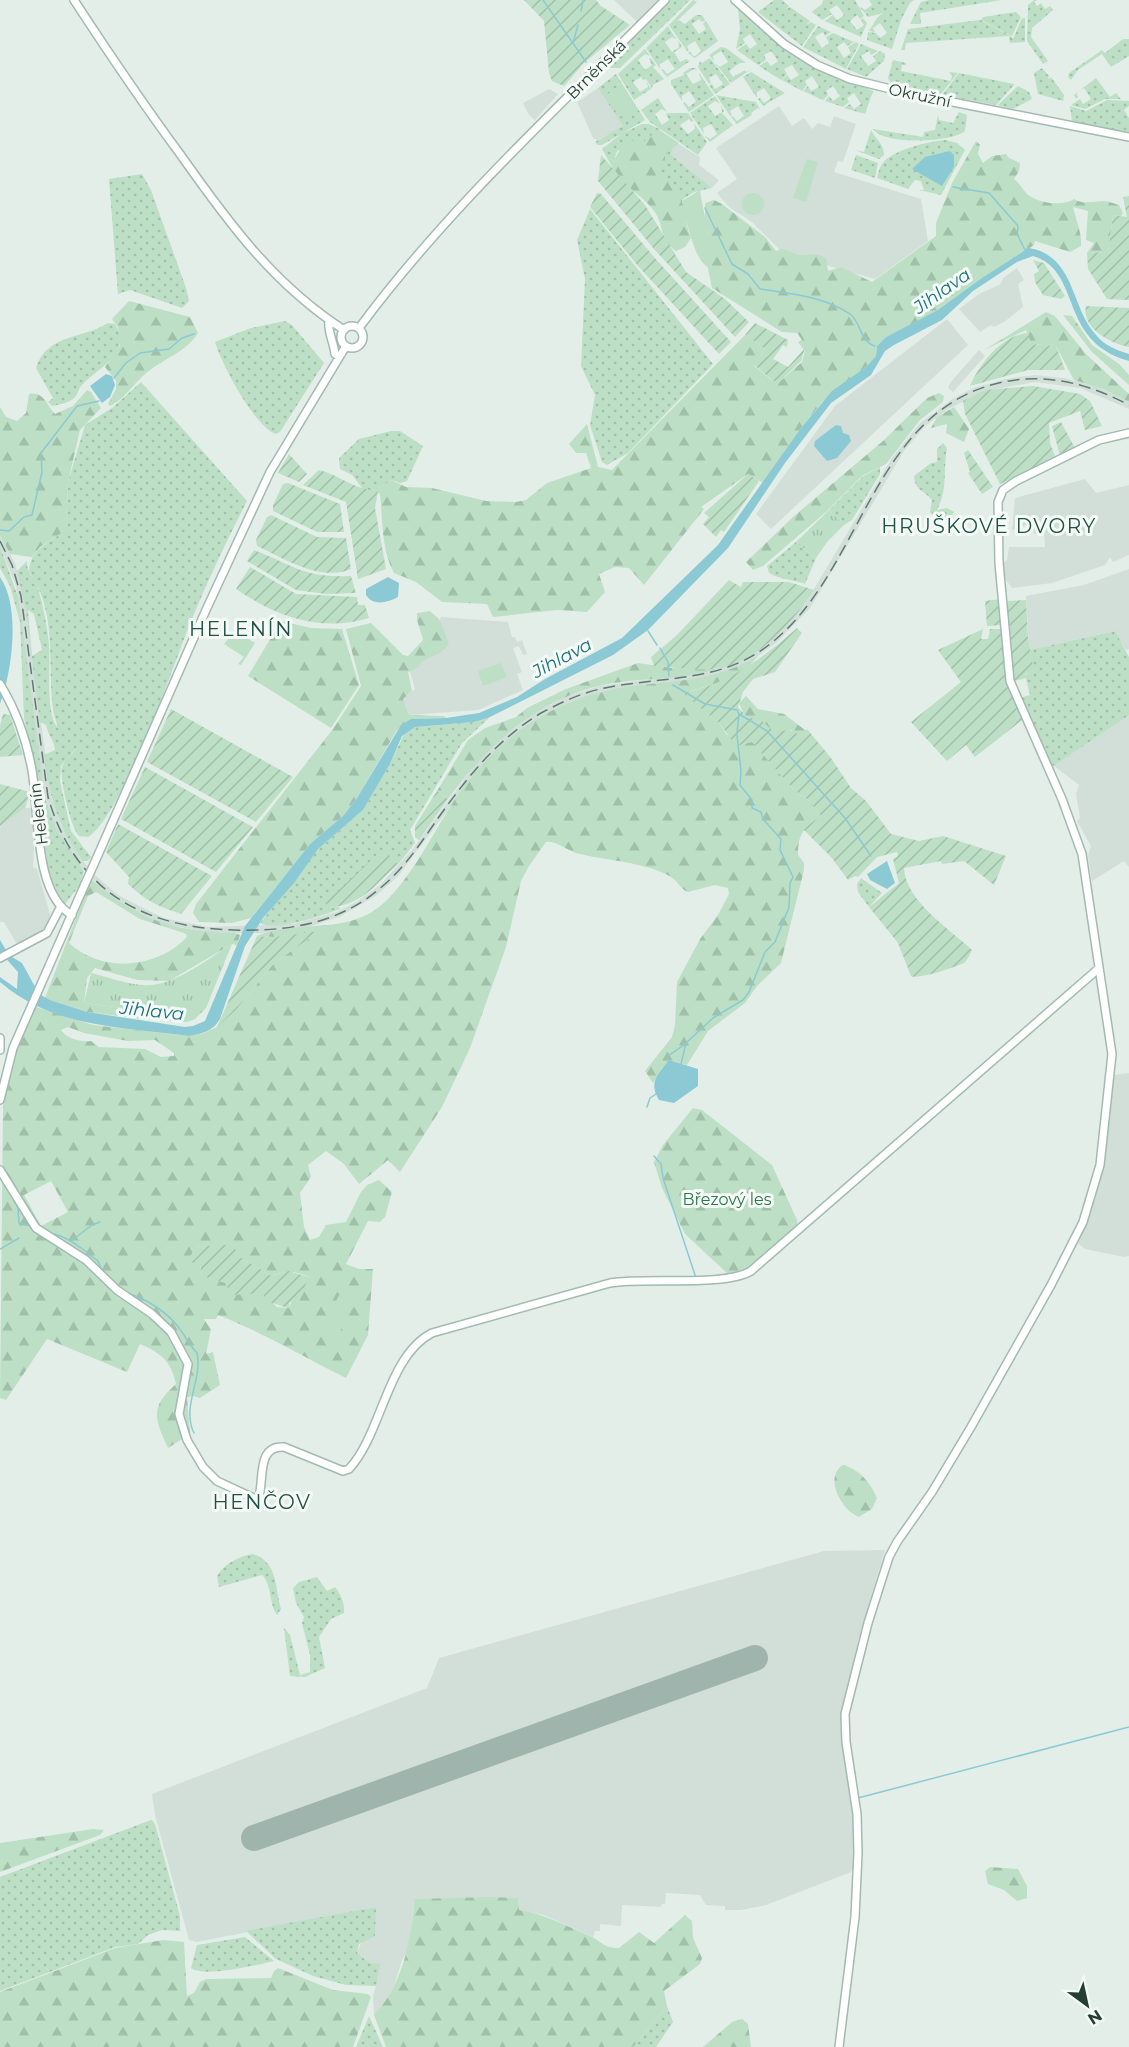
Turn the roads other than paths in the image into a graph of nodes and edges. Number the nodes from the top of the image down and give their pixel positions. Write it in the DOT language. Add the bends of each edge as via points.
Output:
graph roads {
  1 [pos="74,0"];
  2 [pos="665,0"];
  3 [pos="735,0"];
  4 [pos="1129,137"];
  5 [pos="329,321"];
  6 [pos="359,328"];
  7 [pos="344,330"];
  8 [pos="346,346"];
  9 [pos="339,357"];
  10 [pos="1129,433"];
  11 [pos="0,684"];
  12 [pos="60,908"];
  13 [pos="72,915"];
  14 [pos="0,958"];
  15 [pos="1098,969"];
  16 [pos="0,1038"];
  17 [pos="0,1050"];
  18 [pos="0,1100"];
  19 [pos="0,1170"];
  20 [pos="839,2047"];
  1 -- 5 [label="street" via="244,243"];
  2 -- 6 [label="street, Brněnská" via="424,246"];
  3 -- 4 [label="street, Okružní" via="784,44 836,74 882,88"];
  5 -- 7 [label="street"];
  5 -- 9 [label="street" via="335,354"];
  6 -- 7 [label="street" via="351,326"];
  6 -- 8 [label="street" via="364,336 362,342 355,348"];
  7 -- 8 [label="street" via="341,337"];
  8 -- 9 [label="street"];
  9 -- 13 [label="street, bridge" via="270,472"];
  10 -- 15 [label="street" via="1099,440 1010,484 998,502 999,563 1010,681 1080,848"];
  11 -- 12 [label="street, Helenín" via="14,706 32,767 47,884"];
  12 -- 13 [label="street"];
  12 -- 14 [label="street" via="50,930"];
  13 -- 18 [label="street" via="13,1048"];
  15 -- 19 [label="street" via="760,1265 736,1278 610,1283 432,1333 413,1347 403,1362 349,1470 276,1448 264,1460 258,1500 217,1481 203,1467 187,1440 179,1414 188,1364 171,1332 86,1260 34,1226"];
  15 -- 20 [label="street" via="1112,1054 1100,1165 1091,1203 1025,1332 932,1492 889,1557 856,1666 845,1727 857,1814 857,1889"];
  16 -- 17 [label="street"];
}
